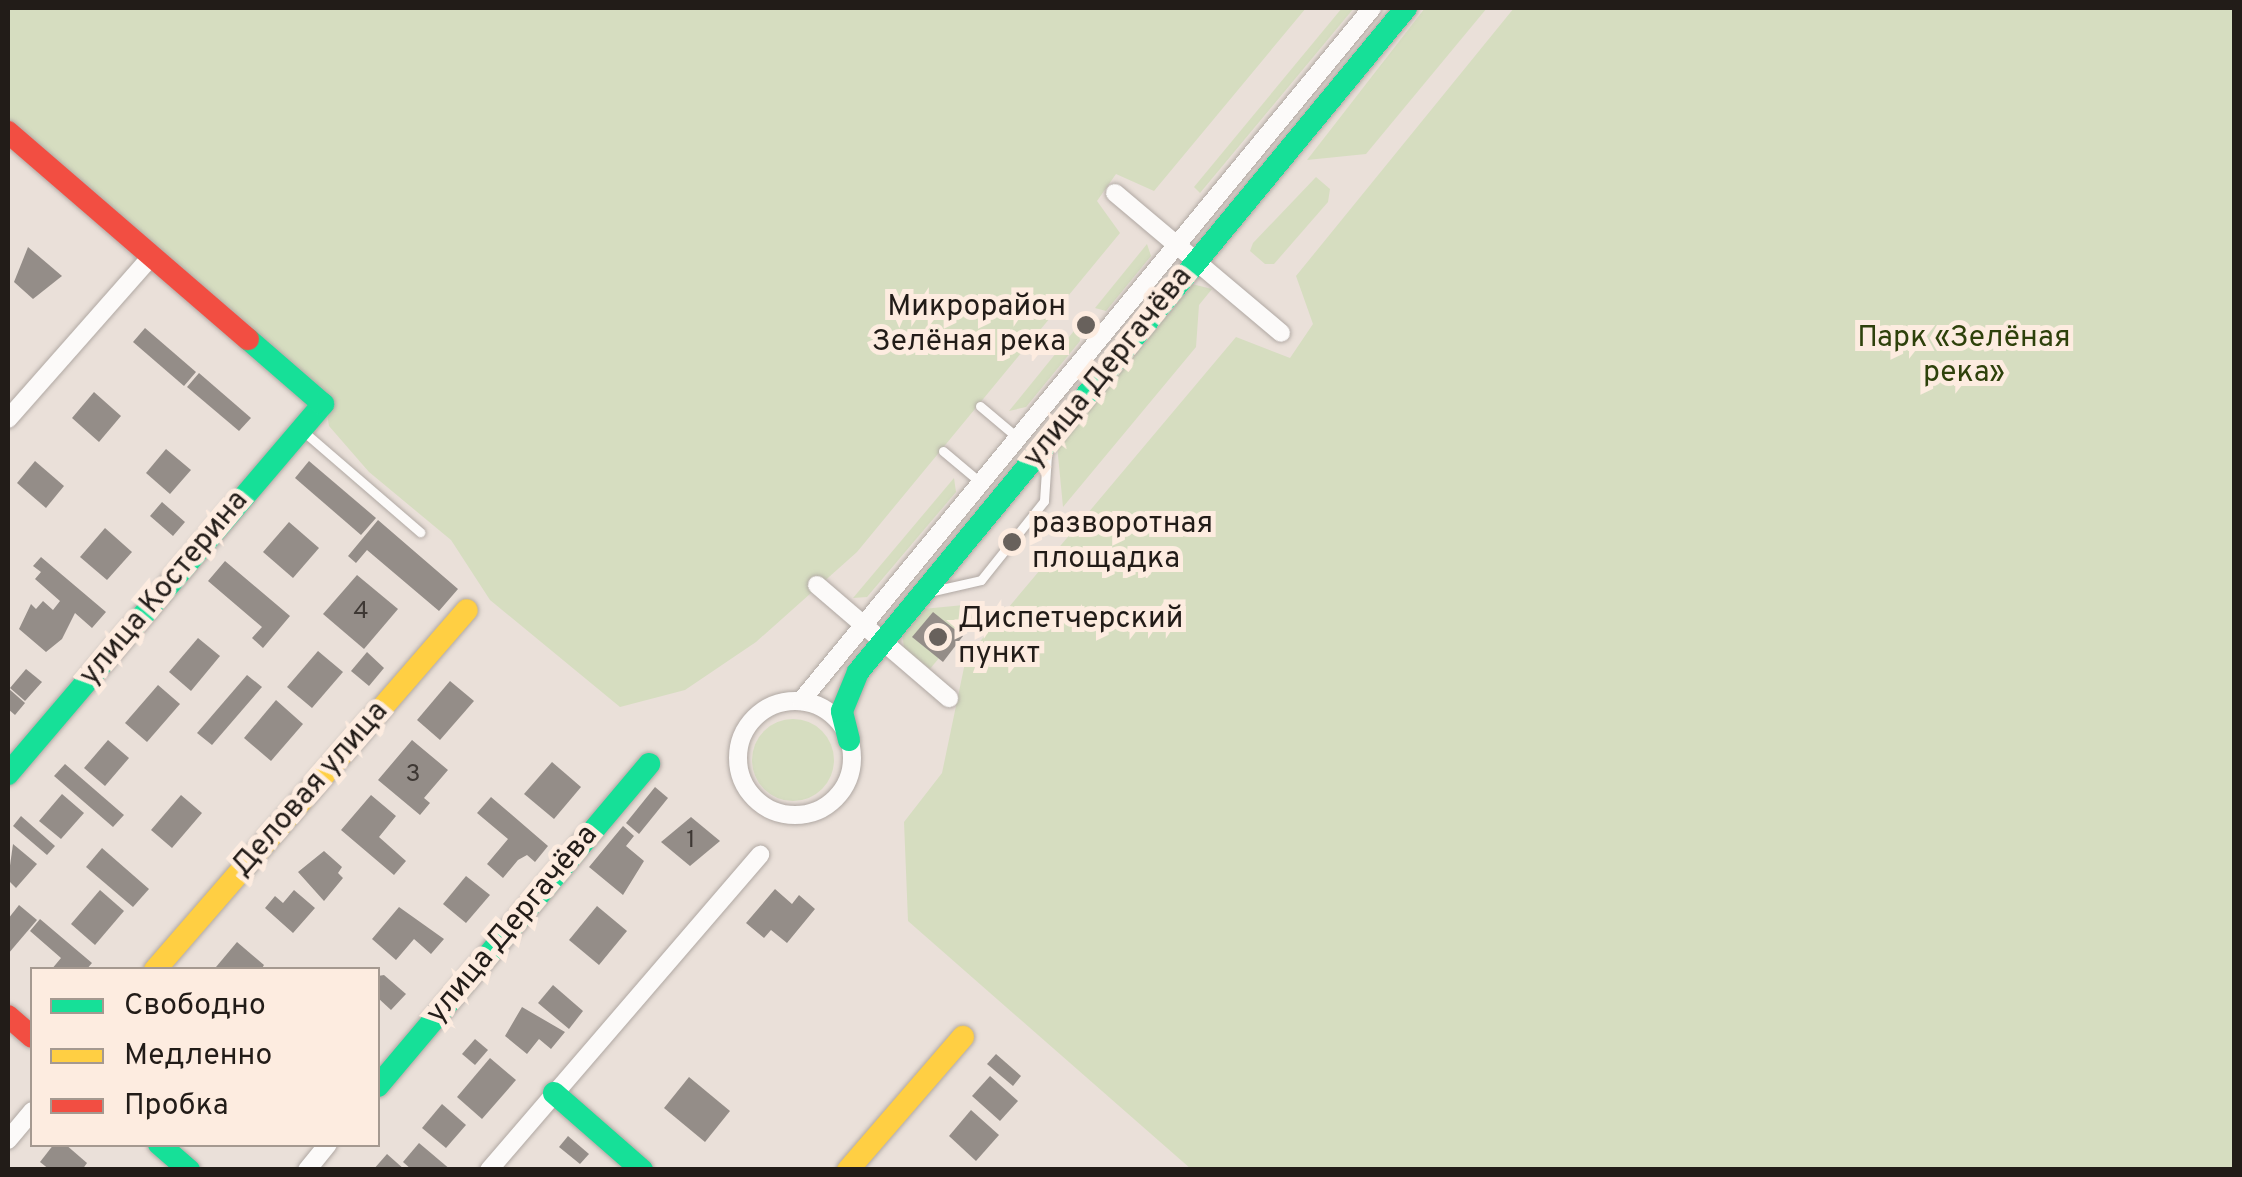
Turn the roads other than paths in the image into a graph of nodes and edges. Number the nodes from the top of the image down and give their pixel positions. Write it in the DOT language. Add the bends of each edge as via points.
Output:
graph roads {
  1 [pos="1372,8"];
  2 [pos="1406,8"];
  3 [pos="8,132"];
  4 [pos="1115,193"];
  5 [pos="1186,253"];
  6 [pos="150,258"];
  7 [pos="1281,333"];
  8 [pos="980,406"];
  9 [pos="8,418"];
  10 [pos="300,430"];
  11 [pos="1018,438"];
  12 [pos="1047,444"];
  13 [pos="944,451"];
  14 [pos="980,482"];
  15 [pos="420,532"];
  16 [pos="816,586"];
  17 [pos="925,592"];
  18 [pos="467,610"];
  19 [pos="863,625"];
  20 [pos="884,642"];
  21 [pos="950,698"];
  22 [pos="801,701"];
  23 [pos="849,740"];
  24 [pos="649,764"];
  25 [pos="8,774"];
  26 [pos="760,856"];
  27 [pos="158,967"];
  28 [pos="8,1016"];
  29 [pos="30,1034"];
  30 [pos="963,1037"];
  31 [pos="380,1084"];
  32 [pos="554,1093"];
  33 [pos="30,1113"];
  34 [pos="8,1140"];
  35 [pos="162,1147"];
  36 [pos="326,1147"];
  37 [pos="189,1170"];
  38 [pos="307,1170"];
  39 [pos="489,1170"];
  40 [pos="642,1170"];
  41 [pos="848,1170"];
  1 -- 5 [label="street, улица Дергачёва"];
  2 -- 5 [label="street, улица Дергачёва"];
  3 -- 6 [label="street"];
  4 -- 5 [label="street"];
  5 -- 7 [label="street"];
  5 -- 11 [label="street, улица Дергачёва"];
  5 -- 12 [label="street, улица Дергачёва"];
  6 -- 9 [label="street"];
  6 -- 10 [label="street, улица Костерина" via="323,404"];
  8 -- 11 [label="lane"];
  10 -- 15 [label="lane"];
  10 -- 25 [label="street, улица Костерина"];
  11 -- 14 [label="street, улица Дергачёва"];
  12 -- 17 [label="street, улица Дергачёва"];
  12 -- 17 [label="lane" via="1044,501 981,580"];
  13 -- 14 [label="lane"];
  14 -- 19 [label="street, улица Дергачёва"];
  16 -- 19 [label="street"];
  17 -- 20 [label="street, улица Дергачёва"];
  18 -- 27 [label="street, Деловая улица"];
  19 -- 20 [label="street"];
  19 -- 22 [label="street, улица Дергачёва"];
  20 -- 21 [label="street"];
  20 -- 23 [label="street, улица Дергачёва" via="844,700"];
  22 -- 23 [label="street" via="832,715"];
  22 -- 23 [label="street" via="758,713 740,740 739,771 754,799 798,815 828,804 850,773"];
  24 -- 31 [label="street, улица Дергачёва"];
  26 -- 32 [label="street"];
  28 -- 29 [label="street"];
  30 -- 41 [label="street"];
  32 -- 39 [label="street"];
  32 -- 40 [label="street"];
  33 -- 34 [label="street"];
  35 -- 37 [label="street"];
  36 -- 38 [label="street"];
}
